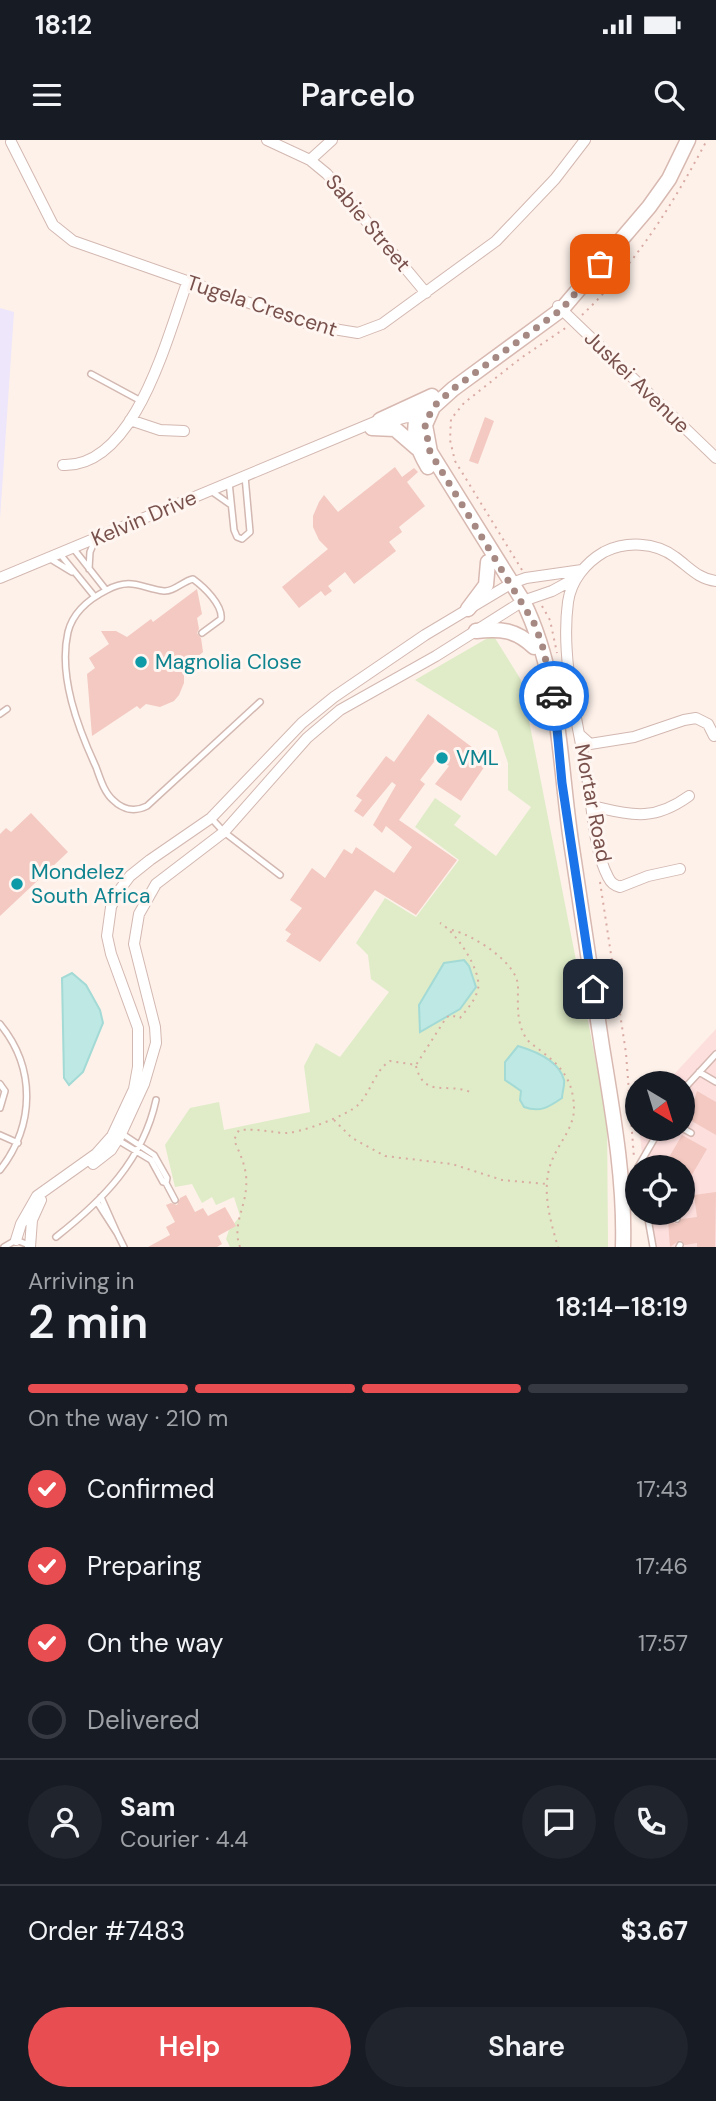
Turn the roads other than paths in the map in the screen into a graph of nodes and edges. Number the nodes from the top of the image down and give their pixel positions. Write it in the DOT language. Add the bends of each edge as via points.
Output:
graph roads {
  1 [pos="267,140"];
  2 [pos="332,140"];
  3 [pos="586,140"];
  4 [pos="688,140"];
  5 [pos="13,141"];
  6 [pos="0,147"];
  7 [pos="310,160"];
  8 [pos="187,283"];
  9 [pos="426,293"];
  10 [pos="560,307"];
  11 [pos="91,374"];
  12 [pos="432,396"];
  13 [pos="141,401"];
  14 [pos="423,416"];
  15 [pos="130,419"];
  16 [pos="376,424"];
  17 [pos="184,431"];
  18 [pos="418,449"];
  19 [pos="716,458"];
  20 [pos="63,465"];
  21 [pos="245,476"];
  22 [pos="229,482"];
  23 [pos="210,490"];
  24 [pos="231,505"];
  25 [pos="96,538"];
  26 [pos="74,548"];
  27 [pos="60,554"];
  28 [pos="49,558"];
  29 [pos="488,562"];
  30 [pos="89,569"];
  31 [pos="75,573"];
  32 [pos="579,574"];
  33 [pos="0,578"];
  34 [pos="716,581"];
  35 [pos="508,585"];
  36 [pos="106,590"];
  37 [pos="95,597"];
  38 [pos="519,603"];
  39 [pos="468,609"];
  40 [pos="476,631"];
  41 [pos="202,634"];
  42 [pos="534,647"];
  43 [pos="260,702"];
  44 [pos="7,709"];
  45 [pos="0,714"];
  46 [pos="580,735"];
  47 [pos="714,736"];
  48 [pos="562,783"];
  49 [pos="689,796"];
  50 [pos="592,806"];
  51 [pos="211,818"];
  52 [pos="224,832"];
  53 [pos="680,869"];
  54 [pos="280,875"];
  55 [pos="0,1024"];
  56 [pos="716,1054"];
  57 [pos="699,1072"];
  58 [pos="695,1077"];
  59 [pos="716,1082"];
  60 [pos="0,1084"];
  61 [pos="156,1100"];
  62 [pos="0,1108"];
  63 [pos="0,1135"];
  64 [pos="117,1135"];
  65 [pos="18,1143"];
  66 [pos="139,1149"];
  67 [pos="0,1170"];
  68 [pos="99,1199"];
  69 [pos="175,1200"];
  70 [pos="650,1225"];
  71 [pos="56,1237"];
  72 [pos="16,1240"];
  73 [pos="4,1247"];
  74 [pos="31,1247"];
  75 [pos="124,1247"];
  76 [pos="623,1247"];
  77 [pos="653,1247"];
  1 -- 7 [label="street, Sabie Street"];
  2 -- 7 [label="street"];
  3 -- 9 [label="street, Tugela Crescent" via="513,224"];
  4 -- 10 [label="main road" via="663,188"];
  5 -- 6 [label="street"];
  5 -- 8 [label="street, Tugela Crescent" via="52,225 62,234 85,247"];
  7 -- 9 [label="street, Sabie Street" via="327,173"];
  8 -- 9 [label="street, Tugela Crescent" via="348,333 382,324"];
  8 -- 13 [label="street"];
  10 -- 12 [label="main road"];
  10 -- 14 [label="main road"];
  10 -- 19 [label="street, Juskei Avenue"];
  11 -- 13 [label="lane"];
  12 -- 14 [label="main road"];
  12 -- 16 [label="main road"];
  13 -- 15 [label="street"];
  14 -- 16 [label="street, Kelvin Drive" via="401,414"];
  14 -- 18 [label="main road" via="415,433"];
  14 -- 35 [label="main road" via="430,452"];
  15 -- 17 [label="street" via="160,430"];
  15 -- 20 [label="street" via="100,454 77,465"];
  16 -- 18 [label="main road" via="395,429"];
  16 -- 21 [label="street, Kelvin Drive"];
  18 -- 29 [label="main road"];
  21 -- 22 [label="street, Kelvin Drive"];
  21 -- 24 [label="lane" via="250,532 245,538 234,533"];
  22 -- 23 [label="street, Kelvin Drive"];
  22 -- 24 [label="lane"];
  23 -- 24 [label="lane"];
  23 -- 25 [label="street, Kelvin Drive"];
  25 -- 26 [label="street, Kelvin Drive"];
  25 -- 30 [label="lane"];
  26 -- 27 [label="street, Kelvin Drive"];
  26 -- 30 [label="lane"];
  27 -- 28 [label="street, Kelvin Drive"];
  27 -- 31 [label="lane"];
  28 -- 31 [label="lane"];
  28 -- 33 [label="street, Kelvin Drive"];
  29 -- 35 [label="main road"];
  29 -- 39 [label="main road" via="486,585"];
  30 -- 36 [label="lane"];
  31 -- 37 [label="lane"];
  32 -- 34 [label="street" via="614,548 643,545 665,551 702,578"];
  32 -- 35 [label="street" via="526,578"];
  32 -- 38 [label="street" via="552,591"];
  32 -- 46 [label="street, Mortar Road" via="568,601 566,626"];
  35 -- 38 [label="main road"];
  35 -- 39 [label="street"];
  36 -- 37 [label="lane"];
  36 -- 41 [label="lane" via="130,583 165,591 193,579 222,612 221,619"];
  37 -- 43 [label="lane" via="73,620 66,664 82,736 107,792 121,807 138,810 147,806"];
  38 -- 40 [label="street"];
  38 -- 42 [label="main road"];
  38 -- 48 [label="main road" via="542,644 551,680"];
  39 -- 51 [label="street" via="302,723"];
  40 -- 42 [label="main road" via="510,630"];
  40 -- 52 [label="street" via="361,695 323,723"];
  42 -- 48 [label="main road"];
  44 -- 45 [label="lane"];
  46 -- 47 [label="street" via="590,744 634,737 696,718 708,724"];
  46 -- 50 [label="street, Mortar Road"];
  48 -- 76 [label="main road" via="614,1119"];
  49 -- 50 [label="street" via="671,808 637,816"];
  50 -- 53 [label="street, Mortar Road" via="606,872 613,884 622,887"];
  51 -- 52 [label="lane"];
  51 -- 64 [label="street" via="130,876 111,907 109,945 135,1019 139,1049 134,1089"];
  52 -- 54 [label="lane"];
  52 -- 64 [label="street" via="156,884 139,914 134,944 156,1043 144,1084"];
  55 -- 65 [label="lane" via="19,1052 26,1076 27,1104"];
  56 -- 57 [label="lane"];
  57 -- 58 [label="lane"];
  57 -- 59 [label="lane"];
  60 -- 62 [label="lane" via="5,1091"];
  61 -- 66 [label="lane"];
  63 -- 65 [label="lane"];
  64 -- 66 [label="lane"];
  64 -- 72 [label="street" via="42,1190"];
  64 -- 74 [label="street" via="98,1160 45,1195 32,1220"];
  65 -- 67 [label="lane"];
  66 -- 68 [label="lane"];
  66 -- 69 [label="lane" via="154,1155"];
  68 -- 71 [label="lane"];
  68 -- 75 [label="lane"];
  70 -- 77 [label="lane"];
  72 -- 73 [label="lane"];
  72 -- 74 [label="lane"];
}
